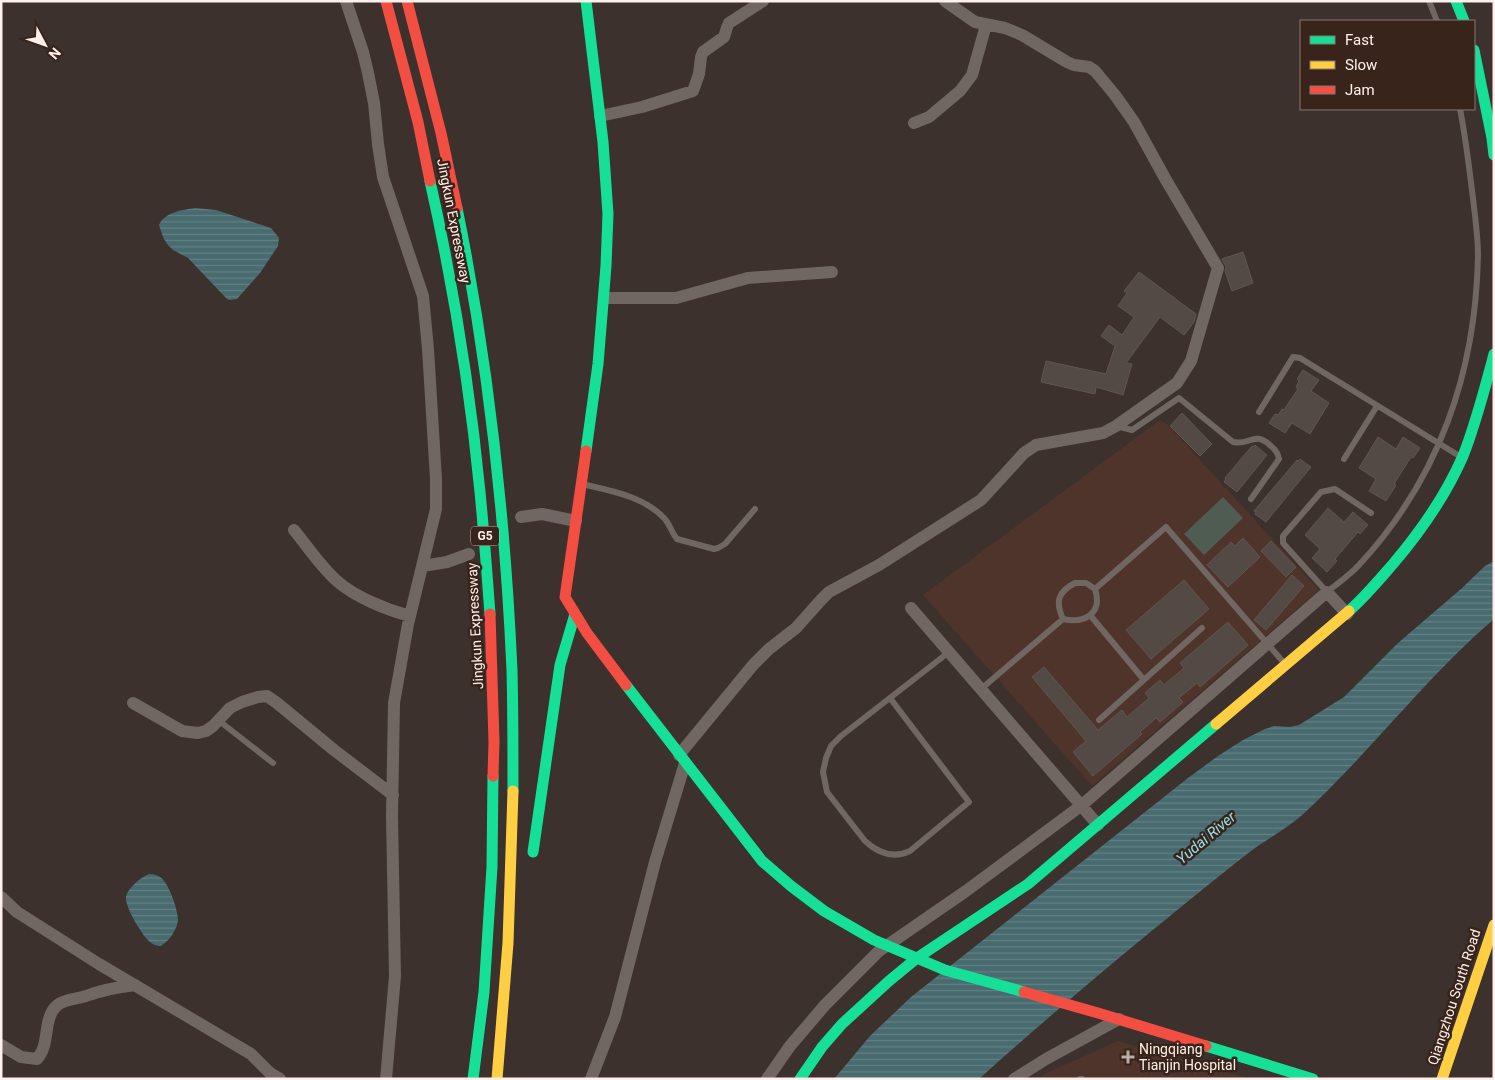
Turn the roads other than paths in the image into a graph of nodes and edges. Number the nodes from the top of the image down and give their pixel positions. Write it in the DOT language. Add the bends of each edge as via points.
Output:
graph roads {
  1 [pos="346,1"];
  2 [pos="386,1"];
  3 [pos="407,1"];
  4 [pos="586,1"];
  5 [pos="763,1"];
  6 [pos="945,1"];
  7 [pos="1429,1"];
  8 [pos="1456,1"];
  9 [pos="1437,20"];
  10 [pos="1464,20"];
  11 [pos="986,25"];
  12 [pos="1475,55"];
  13 [pos="1460,110"];
  14 [pos="600,116"];
  15 [pos="914,123"];
  16 [pos="1494,156"];
  17 [pos="832,272"];
  18 [pos="604,298"];
  19 [pos="1494,354"];
  20 [pos="1377,406"];
  21 [pos="1259,412"];
  22 [pos="1116,426"];
  23 [pos="1440,444"];
  24 [pos="1344,458"];
  25 [pos="1462,458"];
  26 [pos="581,484"];
  27 [pos="1252,499"];
  28 [pos="755,509"];
  29 [pos="1371,513"];
  30 [pos="521,517"];
  31 [pos="576,521"];
  32 [pos="294,530"];
  33 [pos="469,554"];
  34 [pos="423,566"];
  35 [pos="1095,589"];
  36 [pos="1327,592"];
  37 [pos="911,608"];
  38 [pos="575,614"];
  39 [pos="1347,614"];
  40 [pos="1090,615"];
  41 [pos="410,616"];
  42 [pos="1063,618"];
  43 [pos="1202,628"];
  44 [pos="1268,644"];
  45 [pos="949,652"];
  46 [pos="1286,665"];
  47 [pos="1144,680"];
  48 [pos="981,689"];
  49 [pos="890,698"];
  50 [pos="133,703"];
  51 [pos="218,720"];
  52 [pos="1099,720"];
  53 [pos="682,759"];
  54 [pos="273,763"];
  55 [pos="392,795"];
  56 [pos="1082,806"];
  57 [pos="1098,825"];
  58 [pos="532,852"];
  59 [pos="1,897"];
  60 [pos="1494,925"];
  61 [pos="888,946"];
  62 [pos="917,958"];
  63 [pos="135,985"];
  64 [pos="1119,1020"];
  65 [pos="1,1045"];
  66 [pos="280,1079"];
  67 [pos="386,1079"];
  68 [pos="473,1079"];
  69 [pos="497,1079"];
  70 [pos="591,1079"];
  71 [pos="767,1079"];
  72 [pos="800,1079"];
  73 [pos="1014,1079"];
  74 [pos="1313,1079"];
  75 [pos="1442,1079"];
  1 -- 34 [label="street" via="368,73 383,176 420,284 425,308 436,509"];
  2 -- 68 [label="main road, Jingkun Expressway / G5" via="421,132 449,268 468,388 484,530 493,698 493,823 484,994"];
  3 -- 69 [label="main road, Jingkun Expressway / G5" via="441,127 469,265 486,367 504,530 514,698 514,824"];
  4 -- 14 [label="main road"];
  5 -- 14 [label="street" via="729,23 724,36 703,52 692,91"];
  6 -- 11 [label="street" via="971,20"];
  7 -- 9 [label="lane"];
  8 -- 10 [label="main road"];
  11 -- 15 [label="street" via="972,75 960,91 929,117"];
  11 -- 22 [label="street" via="1016,32 1067,62 1095,71 1134,122 1218,268 1186,371 1177,384"];
  12 -- 16 [label="main road"];
  13 -- 23 [label="lane" via="1477,236 1476,287 1469,348"];
  14 -- 18 [label="main road" via="608,214"];
  17 -- 18 [label="street" via="748,278 676,298"];
  18 -- 26 [label="main road"];
  19 -- 25 [label="main road"];
  20 -- 21 [label="lane" via="1300,358 1293,357"];
  20 -- 23 [label="lane"];
  20 -- 24 [label="lane"];
  22 -- 27 [label="lane" via="1132,430 1179,398 1233,442 1265,440 1277,451 1279,459"];
  22 -- 53 [label="street" via="1100,434 1030,449 981,500 879,565 829,592 796,628 753,666"];
  23 -- 25 [label="lane"];
  23 -- 36 [label="lane" via="1414,492 1388,530 1358,567"];
  25 -- 39 [label="main road" via="1408,546"];
  26 -- 28 [label="lane" via="628,496 658,512 677,540 714,549 725,544"];
  26 -- 31 [label="main road"];
  29 -- 36 [label="lane" via="1335,488 1321,492 1283,536 1283,543"];
  30 -- 31 [label="street" via="542,514"];
  31 -- 38 [label="main road" via="565,597"];
  32 -- 41 [label="street" via="338,582 390,611"];
  33 -- 34 [label="street"];
  34 -- 41 [label="street"];
  35 -- 40 [label="lane" via="1098,598"];
  35 -- 42 [label="lane" via="1086,583 1075,583 1065,588 1059,598 1058,609"];
  35 -- 44 [label="lane" via="1166,527"];
  36 -- 39 [label="street"];
  36 -- 44 [label="street"];
  37 -- 45 [label="street"];
  38 -- 53 [label="main road"];
  38 -- 58 [label="main road" via="560,664"];
  39 -- 46 [label="main road"];
  40 -- 42 [label="lane" via="1082,620"];
  40 -- 47 [label="lane"];
  41 -- 55 [label="street" via="394,703"];
  42 -- 48 [label="lane"];
  43 -- 47 [label="lane"];
  44 -- 46 [label="lane"];
  44 -- 56 [label="street"];
  45 -- 48 [label="street"];
  45 -- 49 [label="lane"];
  46 -- 57 [label="main road"];
  47 -- 52 [label="lane"];
  48 -- 56 [label="street"];
  49 -- 49 [label="lane" via="831,746 823,772 827,792 865,841 878,851 898,856 910,851 969,802"];
  50 -- 51 [label="street" via="182,732 198,733"];
  51 -- 54 [label="lane"];
  51 -- 55 [label="street" via="242,702 267,696"];
  53 -- 61 [label="main road" via="762,861 824,911"];
  53 -- 70 [label="street" via="615,1017"];
  55 -- 67 [label="street" via="395,976"];
  56 -- 57 [label="street"];
  56 -- 61 [label="street"];
  57 -- 62 [label="main road" via="1028,884"];
  59 -- 63 [label="street" via="17,912"];
  60 -- 75 [label="main road, Qiangzhou South Road"];
  61 -- 62 [label="main road"];
  61 -- 71 [label="street" via="879,951 825,1005"];
  62 -- 64 [label="main road" via="945,970"];
  62 -- 72 [label="main road" via="842,1024"];
  63 -- 65 [label="street" via="110,988 62,1002 52,1012 44,1049 35,1060 21,1057"];
  63 -- 66 [label="street" via="251,1054"];
  64 -- 73 [label="street"];
  64 -- 74 [label="main road"];
}
